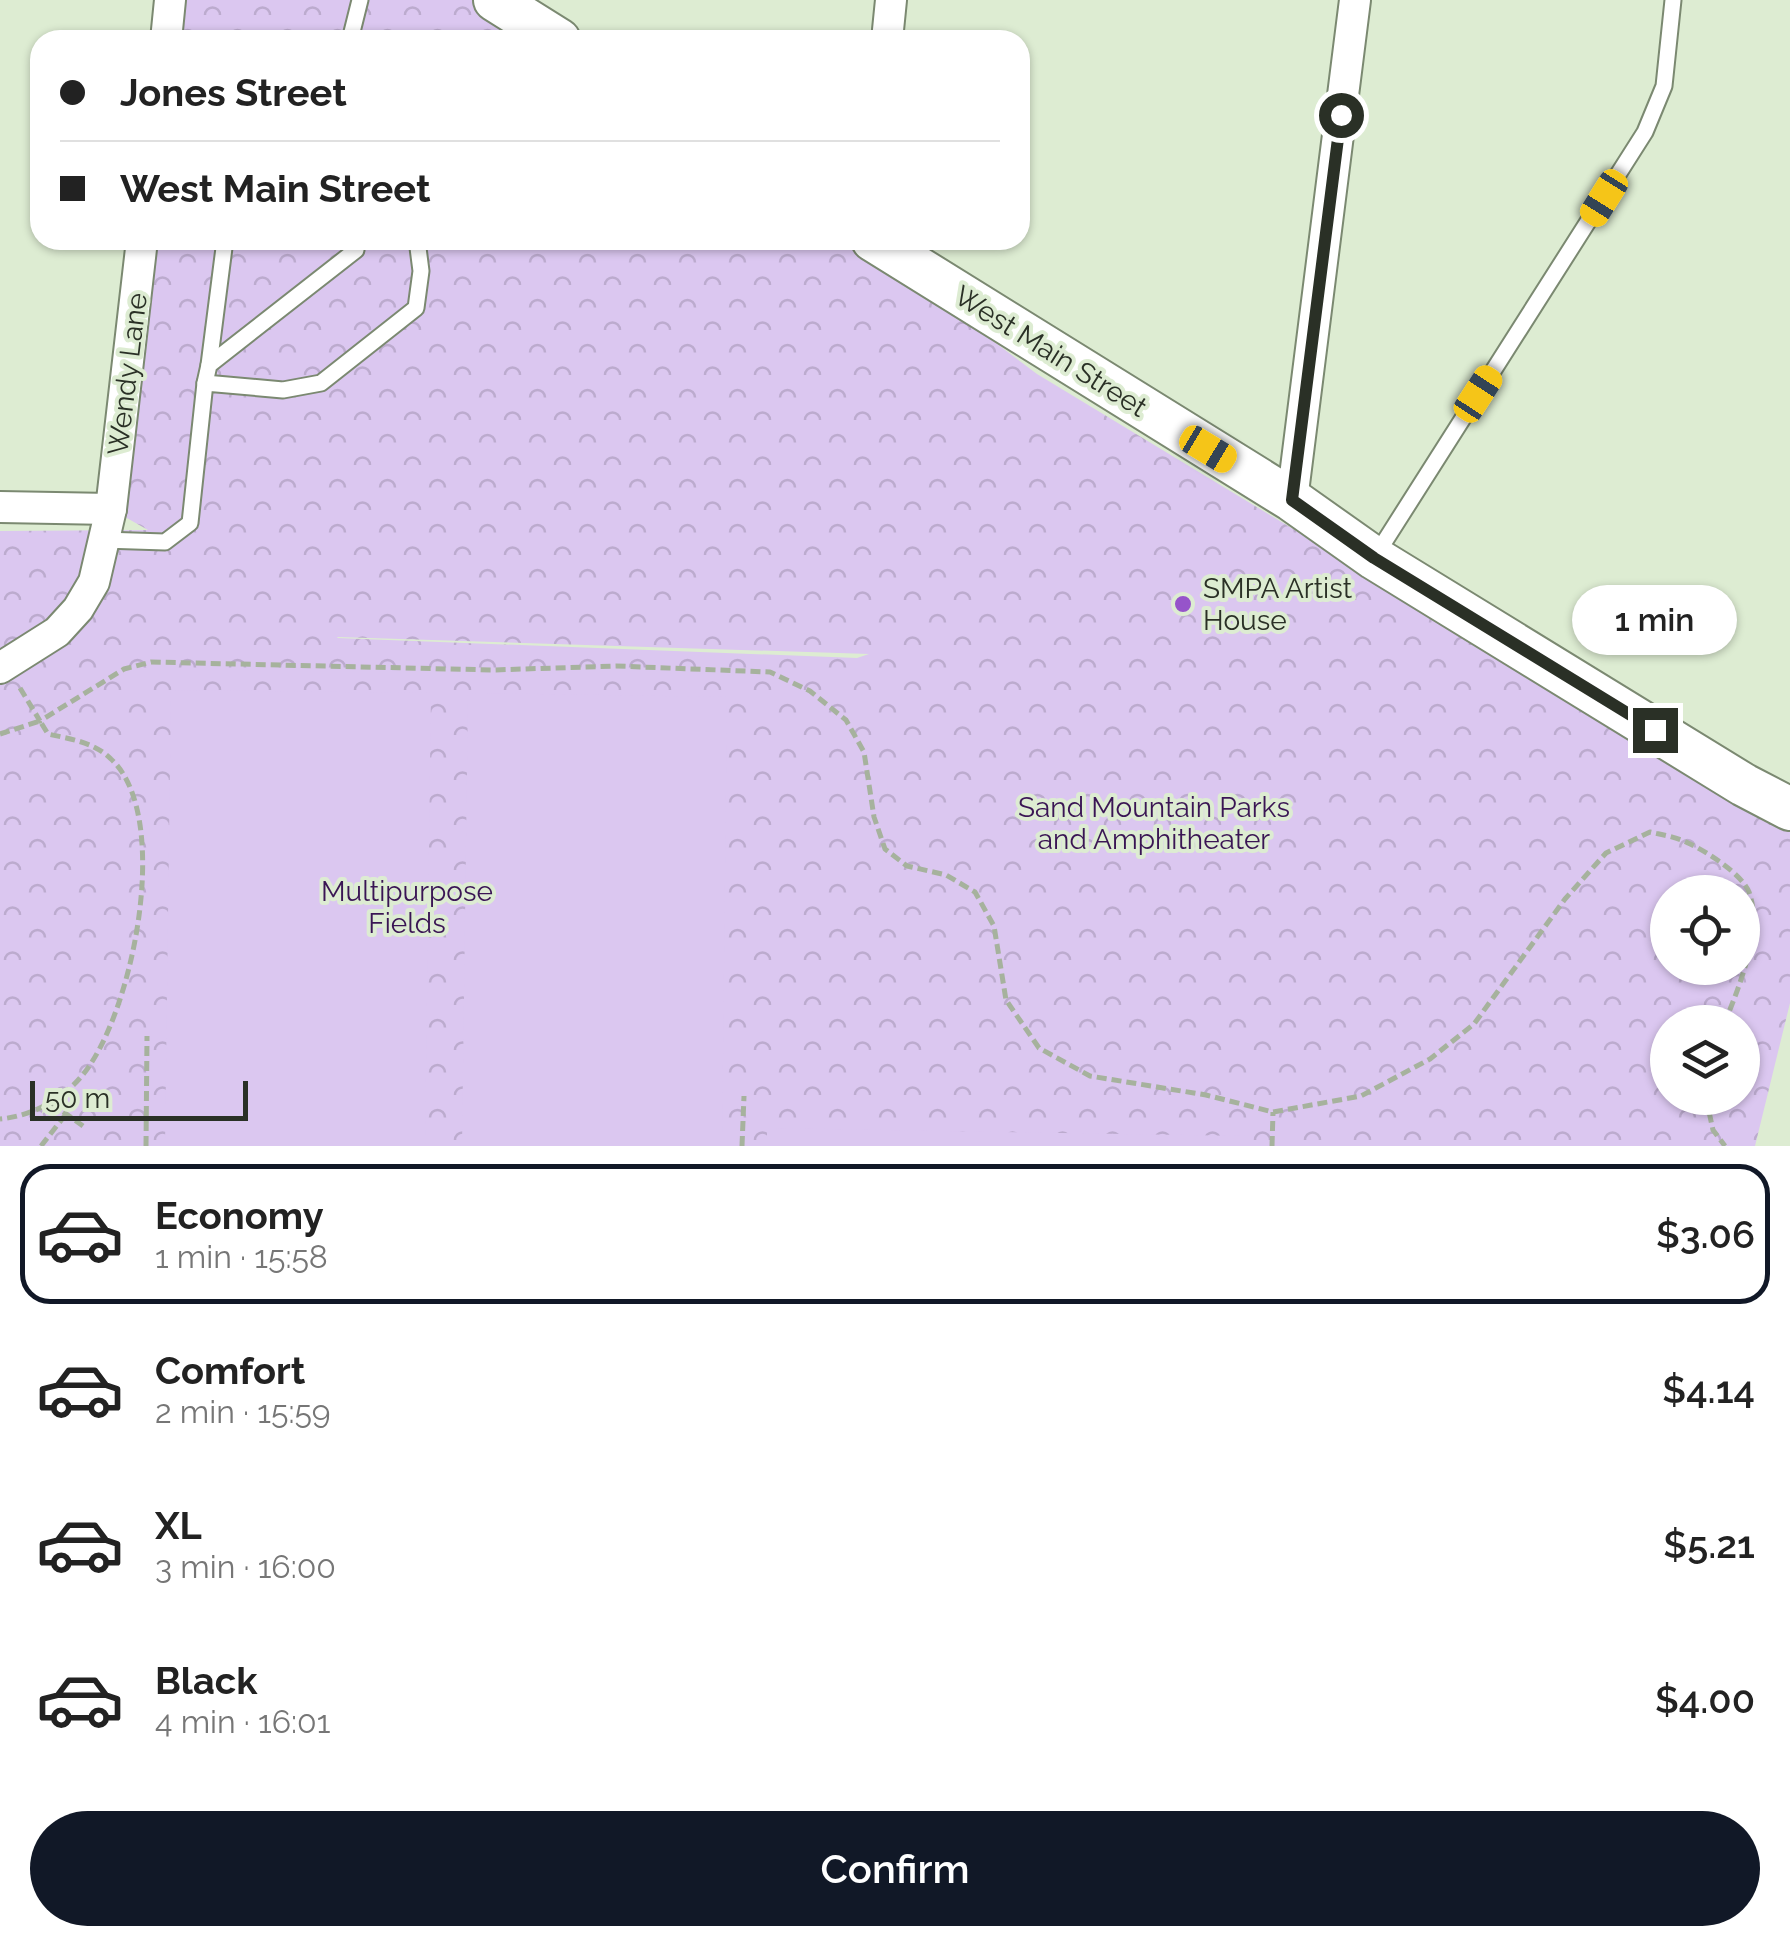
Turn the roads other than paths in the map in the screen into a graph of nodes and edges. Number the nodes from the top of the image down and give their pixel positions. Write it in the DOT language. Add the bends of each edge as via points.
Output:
graph roads {
  1 [pos="170,0"];
  2 [pos="360,0"];
  3 [pos="495,0"];
  4 [pos="891,0"];
  5 [pos="1356,0"];
  6 [pos="1673,0"];
  7 [pos="167,30"];
  8 [pos="352,30"];
  9 [pos="543,30"];
  10 [pos="888,30"];
  11 [pos="141,250"];
  12 [pos="224,250"];
  13 [pos="356,250"];
  14 [pos="419,250"];
  15 [pos="889,250"];
  16 [pos="209,366"];
  17 [pos="205,383"];
  18 [pos="1292,500"];
  19 [pos="0,508"];
  20 [pos="111,509"];
  21 [pos="104,540"];
  22 [pos="1374,558"];
  23 [pos="3,666"];
  24 [pos="1790,808"];
  1 -- 7 [label="street"];
  2 -- 8 [label="lane"];
  3 -- 9 [label="main road"];
  4 -- 10 [label="street"];
  5 -- 18 [label="street"];
  6 -- 22 [label="lane" via="1664,86 1646,132"];
  11 -- 20 [label="street, Wendy Lane"];
  12 -- 16 [label="lane"];
  13 -- 16 [label="lane"];
  14 -- 17 [label="lane" via="416,308 321,383 283,390"];
  15 -- 18 [label="main road, West Main Street"];
  16 -- 17 [label="lane"];
  17 -- 21 [label="lane" via="190,523 165,542"];
  18 -- 22 [label="main road, West Main Street"];
  19 -- 20 [label="street"];
  20 -- 21 [label="street, Wendy Lane"];
  21 -- 23 [label="street, Wendy Lane" via="94,582 78,610 57,632"];
  22 -- 24 [label="main road, West Main Street"];
}
